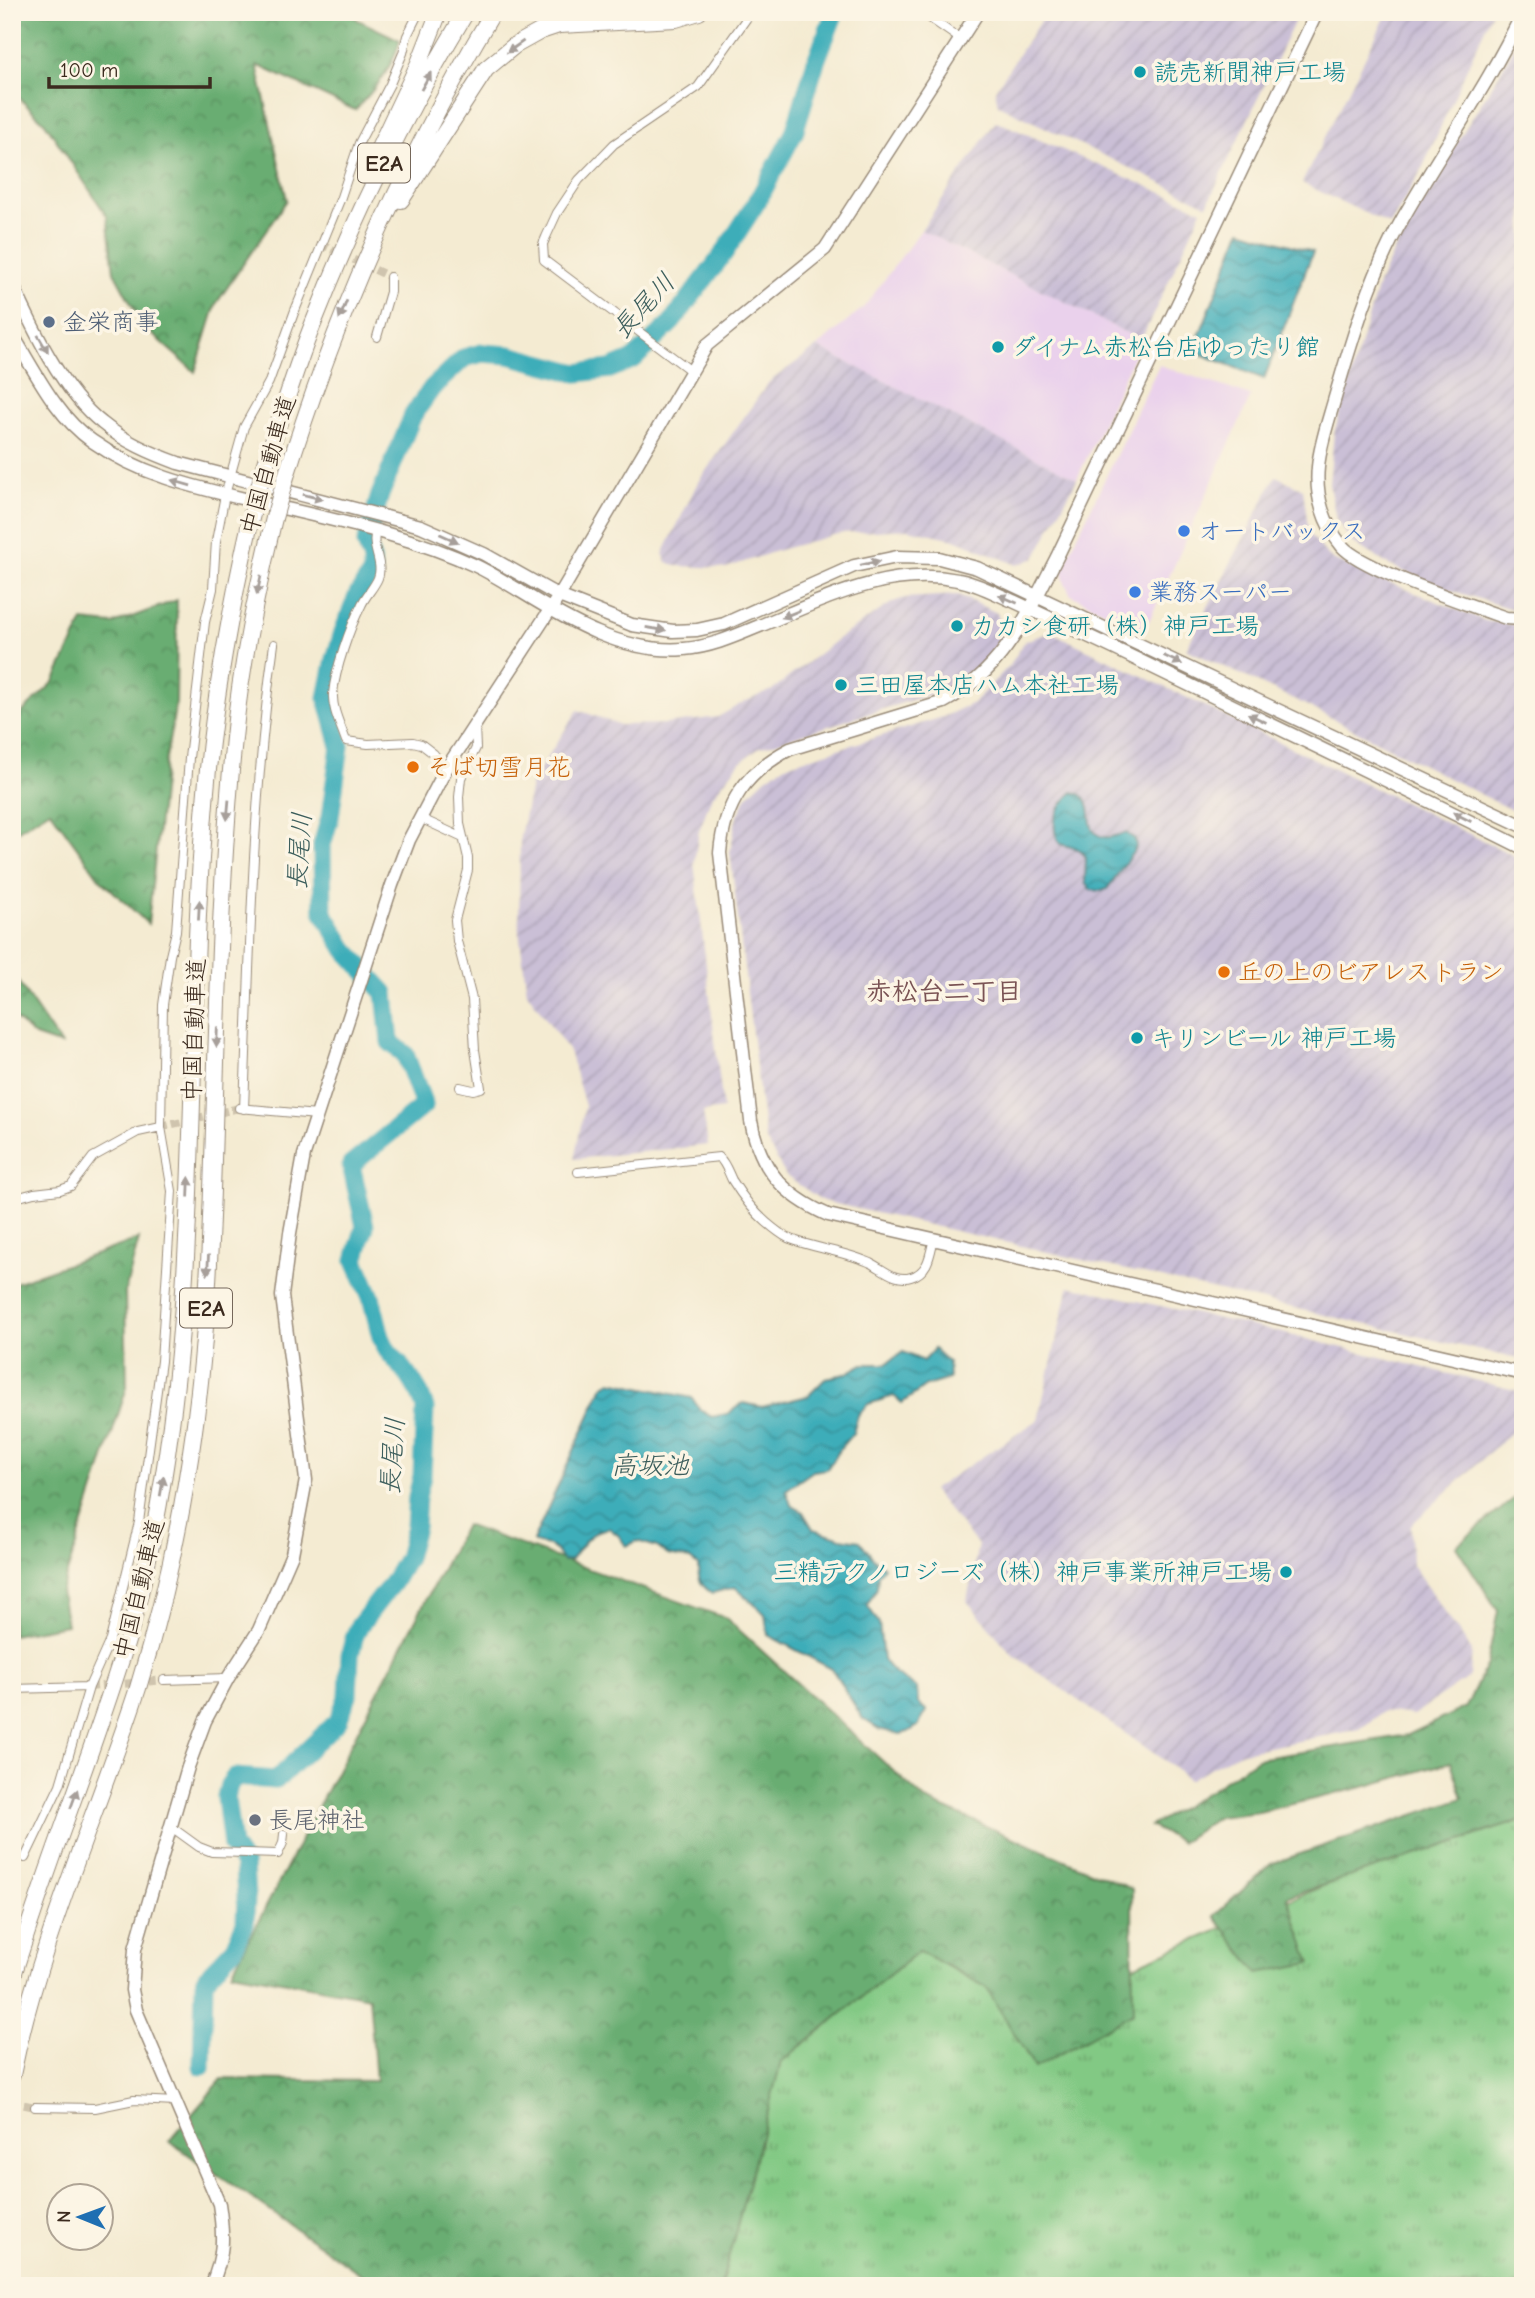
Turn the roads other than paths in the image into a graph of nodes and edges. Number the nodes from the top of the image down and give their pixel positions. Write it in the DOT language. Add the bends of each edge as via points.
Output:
graph roads {
  1 [pos="419,12"];
  2 [pos="439,12"];
  3 [pos="466,12"];
  4 [pos="493,12"];
  5 [pos="699,12"];
  6 [pos="751,12"];
  7 [pos="921,12"];
  8 [pos="978,12"];
  9 [pos="1317,12"];
  10 [pos="1523,12"];
  11 [pos="960,39"];
  12 [pos="370,247"];
  13 [pos="390,276"];
  14 [pos="12,283"];
  15 [pos="314,320"];
  16 [pos="12,334"];
  17 [pos="377,337"];
  18 [pos="691,371"];
  19 [pos="231,478"];
  20 [pos="225,495"];
  21 [pos="376,531"];
  22 [pos="559,596"];
  23 [pos="1037,596"];
  24 [pos="1030,609"];
  25 [pos="550,610"];
  26 [pos="1523,619"];
  27 [pos="274,645"];
  28 [pos="475,726"];
  29 [pos="446,769"];
  30 [pos="419,818"];
  31 [pos="1523,826"];
  32 [pos="463,838"];
  33 [pos="1523,848"];
  34 [pos="460,1087"];
  35 [pos="317,1115"];
  36 [pos="161,1127"];
  37 [pos="578,1172"];
  38 [pos="12,1199"];
  39 [pos="934,1238"];
  40 [pos="1523,1374"];
  41 [pos="228,1678"];
  42 [pos="164,1680"];
  43 [pos="89,1686"];
  44 [pos="12,1689"];
  45 [pos="170,1826"];
  46 [pos="284,1834"];
  47 [pos="60,1837"];
  48 [pos="25,1858"];
  49 [pos="12,1944"];
  50 [pos="12,1979"];
  51 [pos="12,2074"];
  52 [pos="177,2102"];
  53 [pos="36,2107"];
  54 [pos="211,2286"];
  1 -- 19 [label="street" via="390,84 359,143 269,382 244,427"];
  2 -- 15 [label="highway" via="348,216"];
  15 -- 3 [label="highway, 中国自動車道 / E2A, one-way" via="374,182"];
  4 -- 12 [label="highway, 中国自動車道 / E2A"];
  5 -- 12 [label="highway, one-way" via="676,19 559,25 514,46 486,69"];
  6 -- 18 [label="street" via="698,87 614,144 579,180 543,244 544,260"];
  7 -- 11 [label="street"];
  8 -- 11 [label="street"];
  9 -- 23 [label="street"];
  10 -- 26 [label="street" via="1387,250 1345,363 1318,467 1322,513 1344,549 1365,563 1486,611"];
  11 -- 18 [label="street" via="825,249 707,345"];
  12 -- 51 [label="highway, 中国自動車道 / E2A, one-way, bridge" via="307,405 274,518 247,644 234,734 220,936 206,1310 196,1415 168,1573 146,1661 49,1939"];
  13 -- 17 [label="street"];
  14 -- 19 [label="street, one-way" via="68,386 100,423 142,449"];
  47 -- 15 [label="highway, 中国自動車道 / E2A, one-way, bridge" via="130,1629 164,1479 186,1266 207,780 232,603 252,514"];
  20 -- 16 [label="street, one-way" via="138,468 90,440 65,415"];
  18 -- 22 [label="street"];
  19 -- 20 [label="street"];
  19 -- 22 [label="street, one-way" via="421,526 484,554"];
  20 -- 21 [label="street"];
  20 -- 36 [label="street" via="205,622 176,931 163,1004"];
  21 -- 25 [label="street" via="480,568"];
  21 -- 29 [label="street" via="378,577 360,606 340,662 335,707 346,741 421,744"];
  22 -- 23 [label="street, one-way" via="632,625 697,630 724,624 854,566 897,557 939,558 977,568"];
  22 -- 25 [label="street"];
  23 -- 24 [label="street"];
  23 -- 31 [label="street, one-way"];
  24 -- 25 [label="street, one-way" via="962,580 895,577 845,590 714,645 684,649 622,642"];
  33 -- 24 [label="street, one-way"];
  24 -- 39 [label="street" via="1002,654 965,691 771,759 743,786 722,837 721,863 749,1107 763,1161 789,1194 810,1207"];
  25 -- 28 [label="street"];
  27 -- 35 [label="street" via="252,889 242,1108"];
  28 -- 29 [label="street"];
  28 -- 32 [label="street" via="476,748 460,778"];
  29 -- 30 [label="street"];
  30 -- 32 [label="street"];
  30 -- 35 [label="street" via="392,885"];
  32 -- 34 [label="street" via="468,870 455,920 472,999 481,1088"];
  35 -- 41 [label="street" via="303,1154 282,1296 306,1480 292,1554 278,1590"];
  36 -- 38 [label="street" via="138,1132 93,1157 71,1186"];
  36 -- 43 [label="street" via="172,1191 162,1362 138,1522 110,1640"];
  37 -- 39 [label="street" via="719,1157 749,1206 785,1236 869,1262 902,1278 925,1269"];
  39 -- 40 [label="street"];
  41 -- 42 [label="street"];
  41 -- 45 [label="street" via="205,1721"];
  43 -- 44 [label="street"];
  43 -- 48 [label="street" via="60,1785"];
  45 -- 46 [label="street" via="200,1847 220,1853 278,1854"];
  45 -- 52 [label="street" via="135,1949 132,1990 136,2010"];
  47 -- 49 [label="highway"];
  47 -- 50 [label="highway, 中国自動車道 / E2A"];
  52 -- 53 [label="street" via="134,2100 95,2108"];
  52 -- 54 [label="street" via="219,2204 224,2232"];
}
